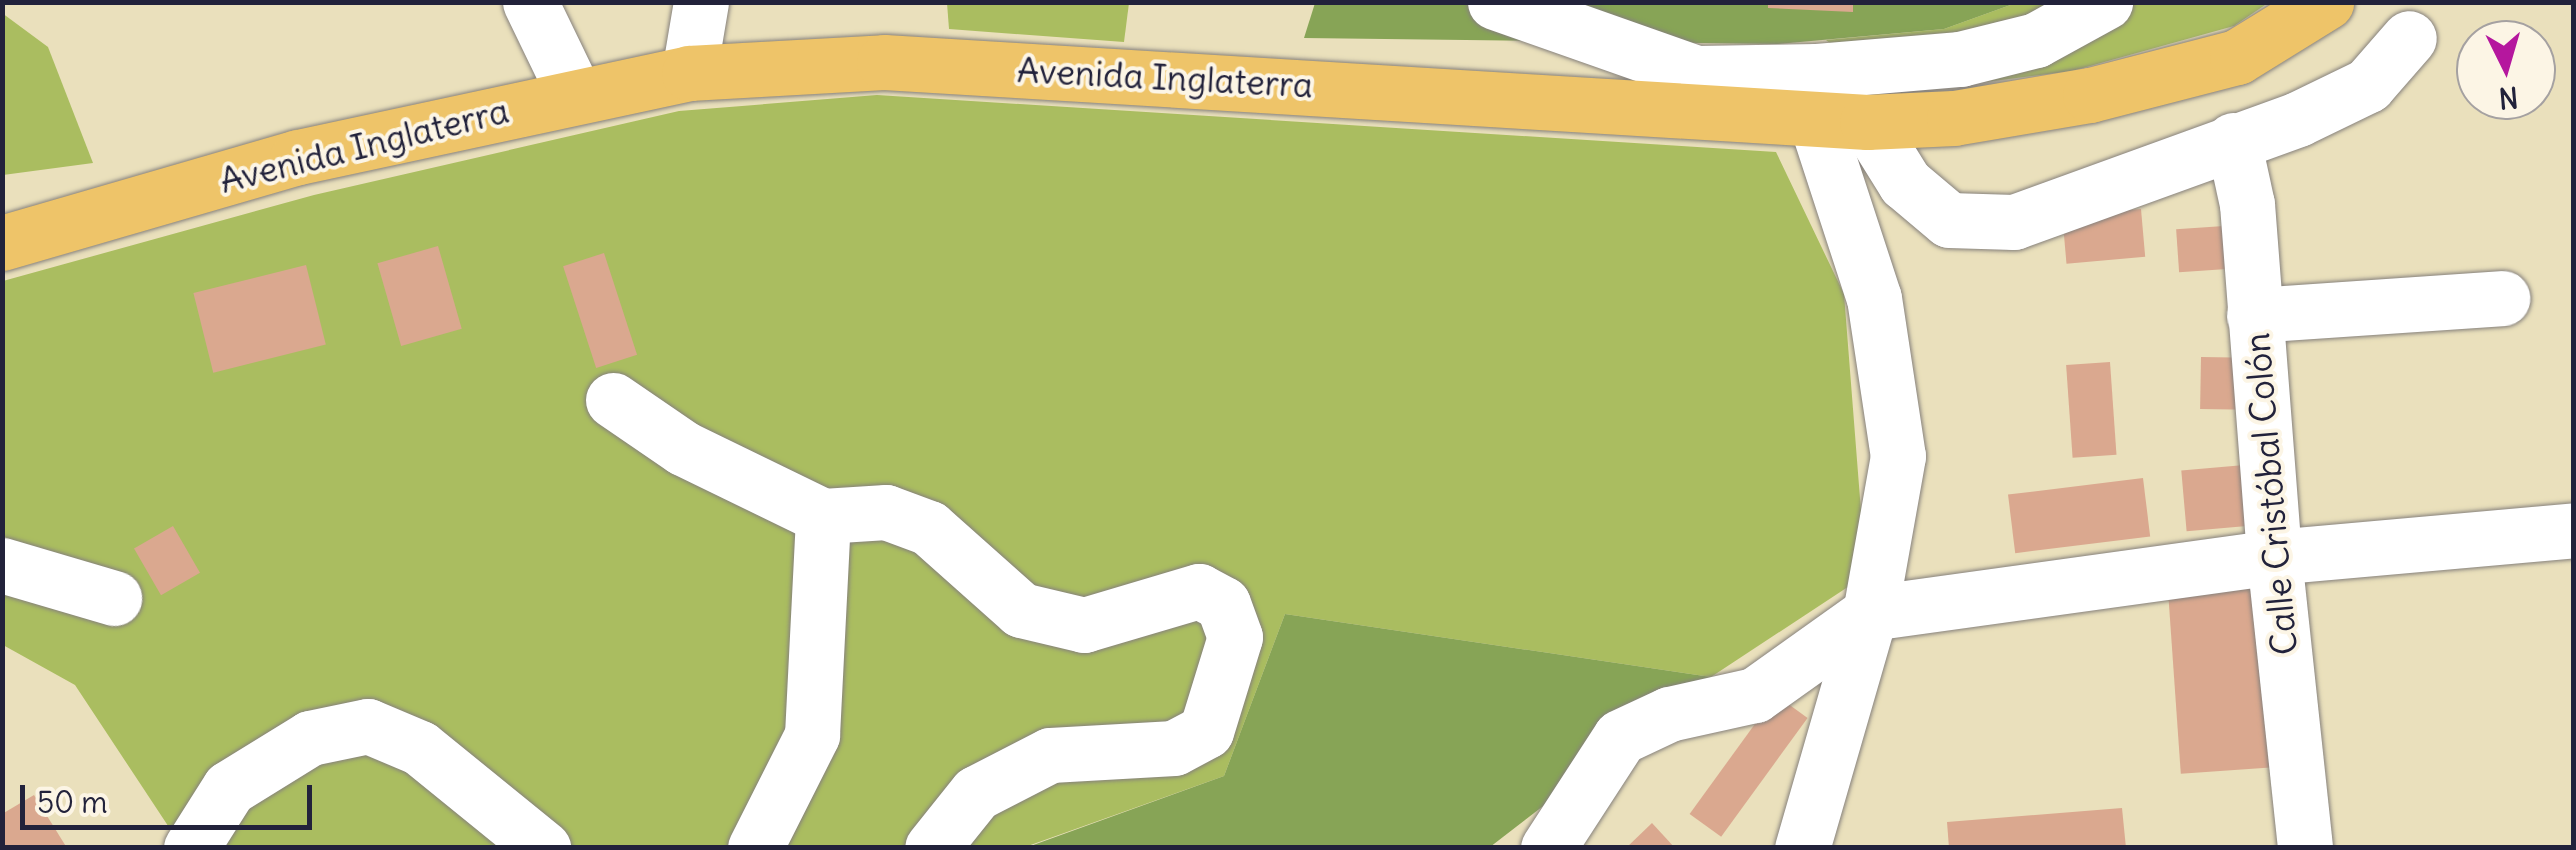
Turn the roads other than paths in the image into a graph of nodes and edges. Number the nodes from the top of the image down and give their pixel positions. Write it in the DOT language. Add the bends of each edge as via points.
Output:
graph roads {
  1 [pos="530,2"];
  2 [pos="701,2"];
  3 [pos="1494,2"];
  4 [pos="2105,2"];
  5 [pos="2326,2"];
  6 [pos="2410,38"];
  7 [pos="689,73"];
  8 [pos="575,94"];
  9 [pos="1833,103"];
  10 [pos="2233,140"];
  11 [pos="2,243"];
  12 [pos="2502,298"];
  13 [pos="2254,315"];
  14 [pos="613,400"];
  15 [pos="823,516"];
  16 [pos="2574,530"];
  17 [pos="2274,557"];
  18 [pos="2,565"];
  19 [pos="114,598"];
  20 [pos="1870,614"];
  21 [pos="191,848"];
  22 [pos="543,848"];
  23 [pos="755,848"];
  24 [pos="932,848"];
  25 [pos="1548,848"];
  26 [pos="1802,848"];
  27 [pos="2305,848"];
  1 -- 8 [label="street"];
  2 -- 7 [label="street"];
  3 -- 9 [label="street" via="1698,73"];
  4 -- 9 [label="street" via="2036,40"];
  5 -- 9 [label="main road, Avenida Inglaterra" via="2237,56 1954,118"];
  6 -- 10 [label="street" via="2368,86"];
  7 -- 8 [label="main road, Avenida Inglaterra"];
  7 -- 9 [label="main road, Avenida Inglaterra" via="884,62"];
  8 -- 11 [label="main road, Avenida Inglaterra" via="298,156"];
  9 -- 10 [label="street" via="1905,183 1949,220 2014,222"];
  9 -- 20 [label="street" via="1874,298 1898,456"];
  10 -- 13 [label="street, Calle Cristóbal Colón" via="2247,204"];
  12 -- 13 [label="street"];
  13 -- 17 [label="street, Calle Cristóbal Colón"];
  14 -- 15 [label="street" via="683,448"];
  15 -- 23 [label="street" via="812,735"];
  15 -- 24 [label="street" via="886,512 929,528 1021,610 1084,625 1199,591 1222,604 1235,636 1206,731 1174,748 1050,755 976,792"];
  16 -- 17 [label="street"];
  17 -- 20 [label="street"];
  17 -- 27 [label="street, Calle Cristóbal Colón"];
  18 -- 19 [label="street"];
  20 -- 25 [label="street" via="1755,695 1669,714 1620,737"];
  20 -- 26 [label="street"];
  21 -- 22 [label="street" via="229,788 310,738 368,726 420,748"];
}
